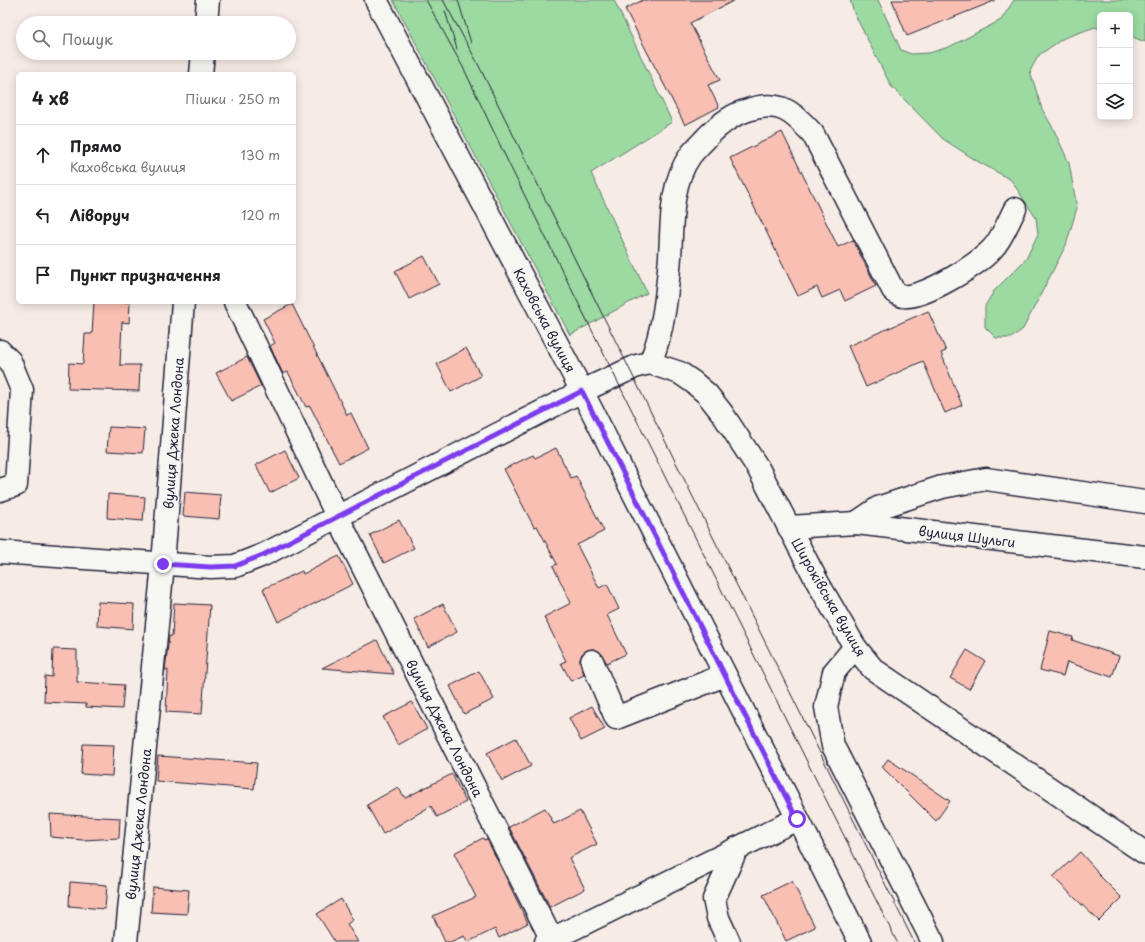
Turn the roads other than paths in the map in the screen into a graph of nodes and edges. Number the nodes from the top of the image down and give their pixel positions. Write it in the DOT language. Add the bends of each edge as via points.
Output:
graph roads {
  1 [pos="208,0"];
  2 [pos="376,0"];
  3 [pos="207,16"];
  4 [pos="202,60"];
  5 [pos="201,72"];
  6 [pos="1015,209"];
  7 [pos="183,304"];
  8 [pos="236,304"];
  9 [pos="0,350"];
  10 [pos="644,364"];
  11 [pos="582,391"];
  12 [pos="0,490"];
  13 [pos="1145,502"];
  14 [pos="338,516"];
  15 [pos="856,523"];
  16 [pos="789,527"];
  17 [pos="0,552"];
  18 [pos="1145,557"];
  19 [pos="163,564"];
  20 [pos="855,647"];
  21 [pos="592,661"];
  22 [pos="725,675"];
  23 [pos="797,819"];
  24 [pos="737,848"];
  25 [pos="1145,853"];
  26 [pos="550,941"];
  27 [pos="126,942"];
  28 [pos="729,942"];
  29 [pos="860,942"];
  30 [pos="933,942"];
  1 -- 3 [label="street"];
  2 -- 11 [label="street, Каховська вулиця"];
  4 -- 5 [label="street"];
  6 -- 10 [label="street" via="993,248 979,261 933,287 901,296 893,290 813,134 803,122 782,107 772,105 758,106 743,112 712,132 690,157 682,172 671,225 664,313 658,344"];
  7 -- 19 [label="street, вулиця Джека Лондона"];
  8 -- 14 [label="street, вулиця Джека Лондона"];
  9 -- 12 [label="street" via="10,361 22,390 16,485"];
  10 -- 11 [label="street"];
  10 -- 16 [label="street, Широківська вулиця" via="680,373 708,394 758,468"];
  11 -- 14 [label="street"];
  11 -- 22 [label="street, Каховська вулиця"];
  13 -- 15 [label="street" via="986,479 942,487 878,508"];
  14 -- 19 [label="street" via="263,555 235,566"];
  14 -- 26 [label="street, вулиця Джека Лондона"];
  15 -- 16 [label="street, вулиця Шульги"];
  15 -- 18 [label="street, вулиця Шульги"];
  16 -- 20 [label="street, Широківська вулиця"];
  17 -- 19 [label="street"];
  19 -- 27 [label="street, вулиця Джека Лондона"];
  20 -- 25 [label="street, Широківська вулиця" via="873,669"];
  20 -- 30 [label="street" via="834,672 826,707 833,746"];
  21 -- 22 [label="street" via="616,718"];
  22 -- 23 [label="street, Каховська вулиця"];
  23 -- 24 [label="street, вулиця Джека Лондона"];
  23 -- 29 [label="street, Каховська вулиця"];
  24 -- 26 [label="street, вулиця Джека Лондона"];
  24 -- 28 [label="street" via="714,899 718,918"];
}
